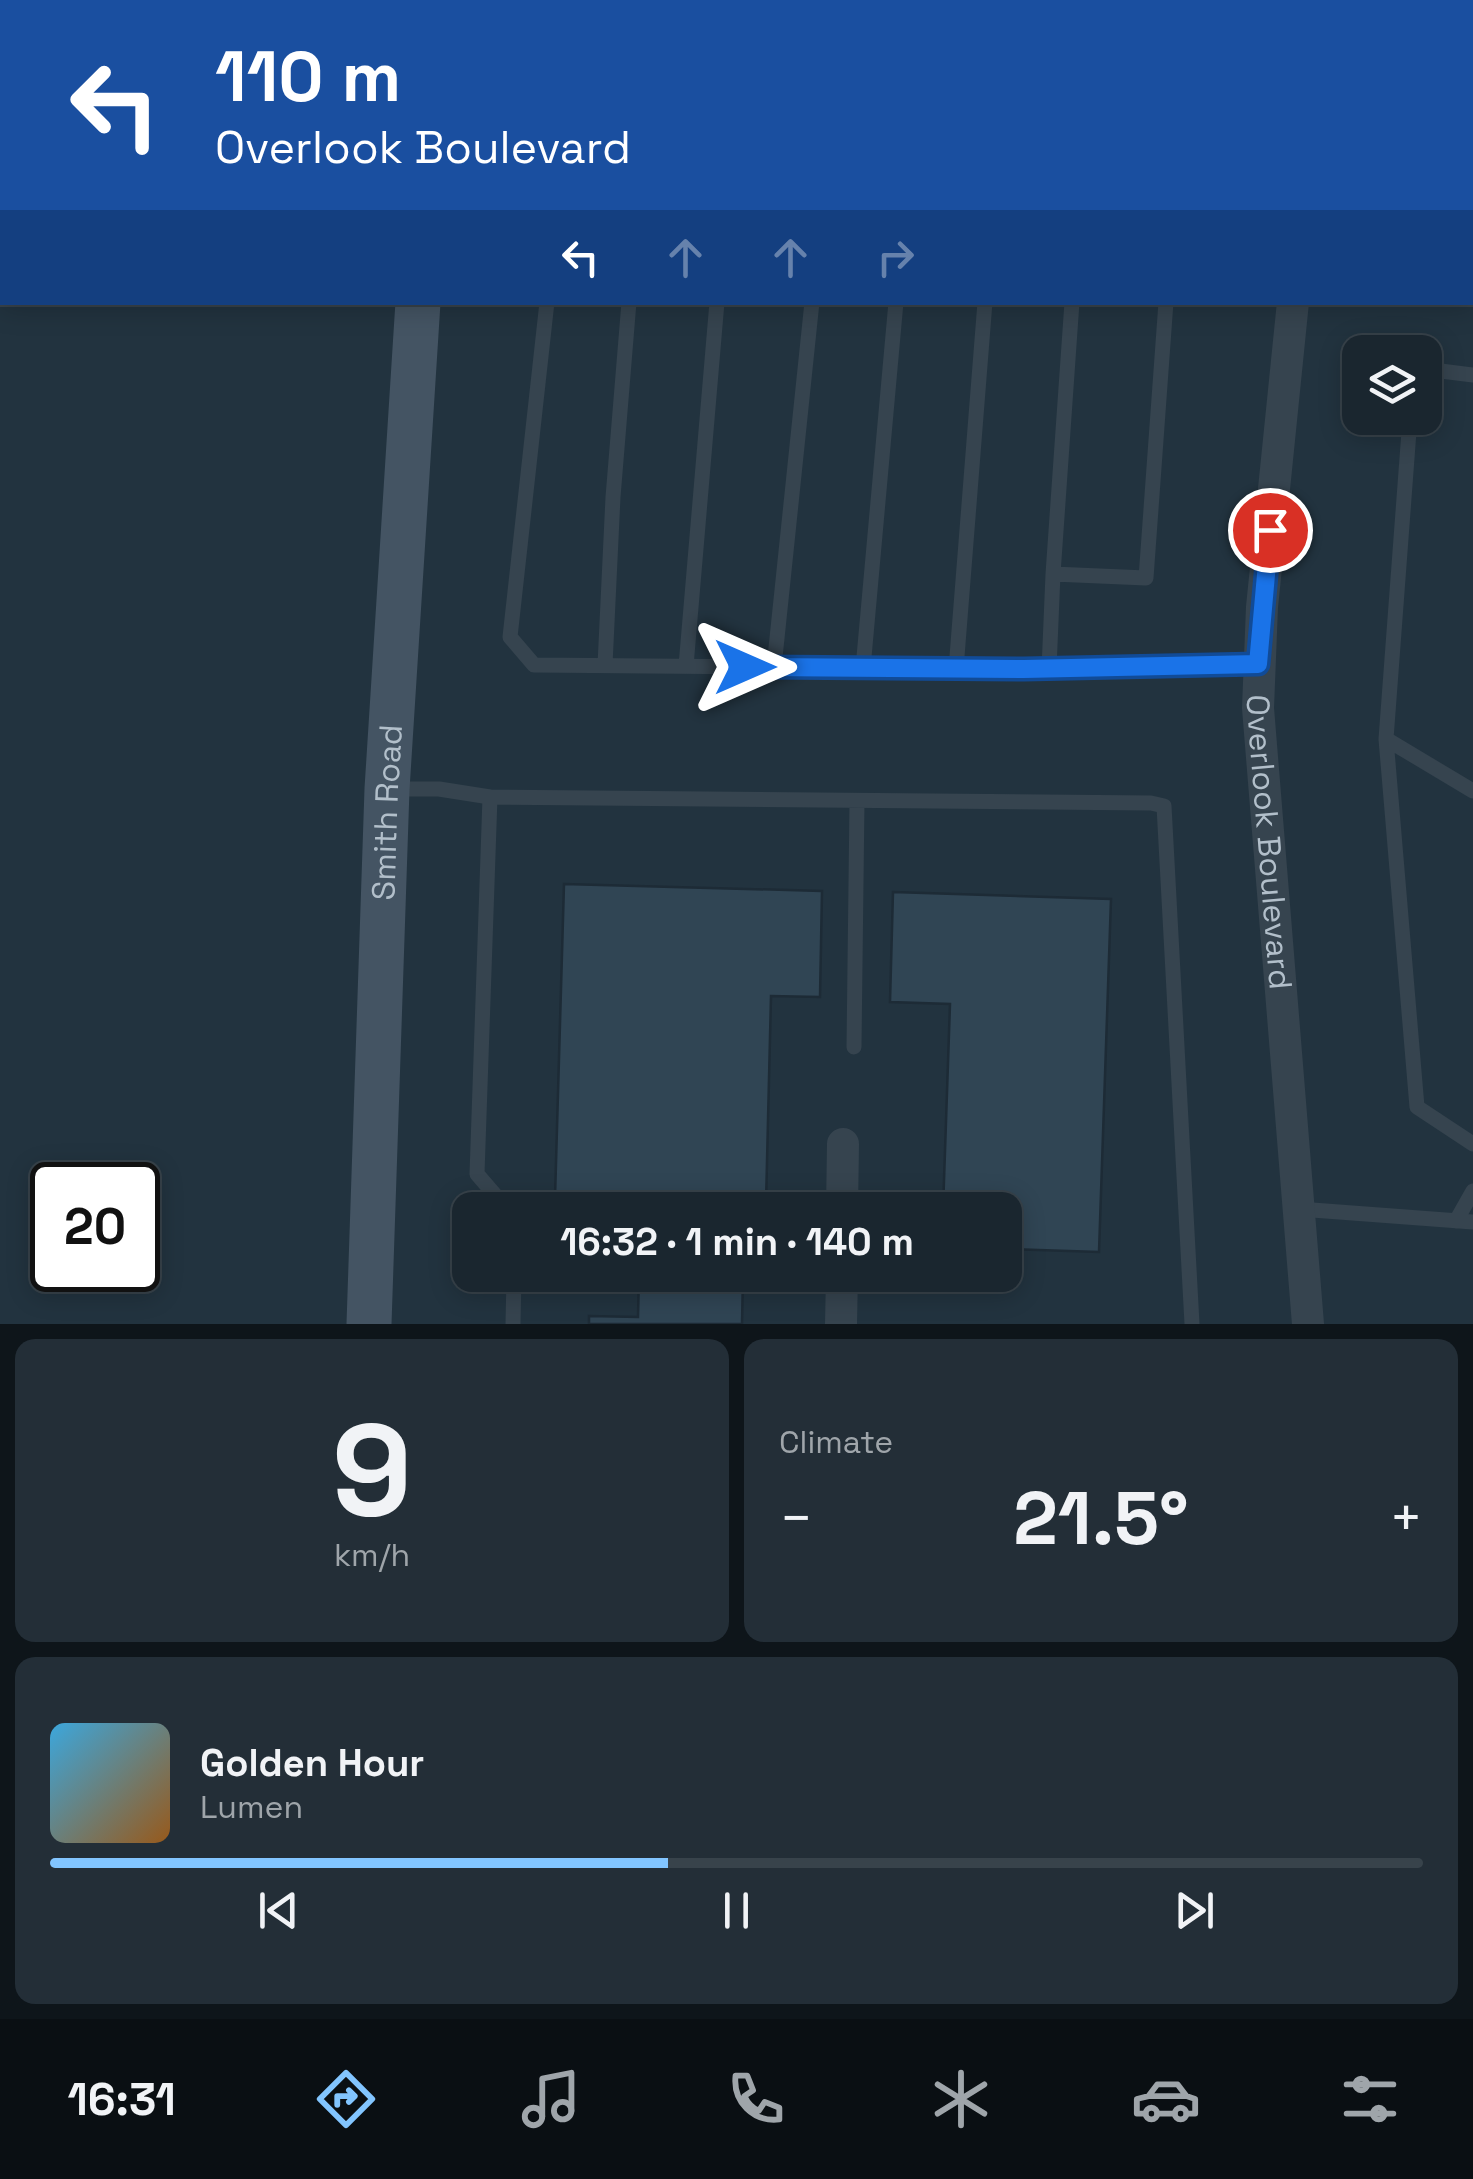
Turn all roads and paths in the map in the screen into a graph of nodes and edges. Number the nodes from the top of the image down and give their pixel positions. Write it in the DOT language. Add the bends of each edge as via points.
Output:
graph roads {
  1 [pos="418,305"];
  2 [pos="547,305"];
  3 [pos="628,305"];
  4 [pos="717,305"];
  5 [pos="812,305"];
  6 [pos="896,305"];
  7 [pos="985,305"];
  8 [pos="1072,305"];
  9 [pos="1166,305"];
  10 [pos="1292,305"];
  11 [pos="1442,372"];
  12 [pos="1473,375"];
  13 [pos="1409,435"];
  14 [pos="1052,574"];
  15 [pos="1258,664"];
  16 [pos="604,665"];
  17 [pos="686,666"];
  18 [pos="774,667"];
  19 [pos="863,668"];
  20 [pos="956,669"];
  21 [pos="1049,669"];
  22 [pos="1386,739"];
  23 [pos="387,789"];
  24 [pos="1473,791"];
  25 [pos="490,798"];
  26 [pos="856,801"];
  27 [pos="854,1047"];
  28 [pos="843,1144"];
  29 [pos="1473,1144"];
  30 [pos="1473,1191"];
  31 [pos="493,1192"];
  32 [pos="842,1192"];
  33 [pos="1299,1209"];
  34 [pos="1456,1221"];
  35 [pos="1473,1222"];
  36 [pos="514,1292"];
  37 [pos="842,1292"];
  38 [pos="369,1324"];
  39 [pos="513,1324"];
  40 [pos="842,1324"];
  41 [pos="1192,1324"];
  42 [pos="1308,1324"];
  1 -- 23 [label="street, Smith Road"];
  2 -- 16 [label="lane" via="510,638 534,665"];
  3 -- 16 [label="lane"];
  4 -- 17 [label="lane"];
  5 -- 18 [label="lane"];
  6 -- 19 [label="lane"];
  7 -- 20 [label="lane"];
  8 -- 14 [label="lane"];
  9 -- 14 [label="lane" via="1146,578"];
  10 -- 15 [label="street, Overlook Boulevard"];
  11 -- 12 [label="lane"];
  13 -- 22 [label="lane"];
  14 -- 21 [label="lane"];
  15 -- 21 [label="lane"];
  15 -- 33 [label="street, Overlook Boulevard"];
  16 -- 17 [label="lane"];
  17 -- 18 [label="lane"];
  18 -- 19 [label="lane"];
  19 -- 20 [label="lane"];
  20 -- 21 [label="lane"];
  22 -- 24 [label="lane"];
  22 -- 29 [label="lane" via="1417,1107"];
  23 -- 25 [label="lane"];
  23 -- 38 [label="street, Smith Road"];
  25 -- 26 [label="lane"];
  25 -- 31 [label="lane" via="478,1174"];
  26 -- 27 [label="lane"];
  26 -- 41 [label="lane" via="1164,806"];
  28 -- 32 [label="street"];
  30 -- 34 [label="lane"];
  33 -- 34 [label="lane"];
  33 -- 42 [label="street, Overlook Boulevard"];
  34 -- 35 [label="lane"];
  36 -- 39 [label="lane"];
  37 -- 40 [label="street"];
}
